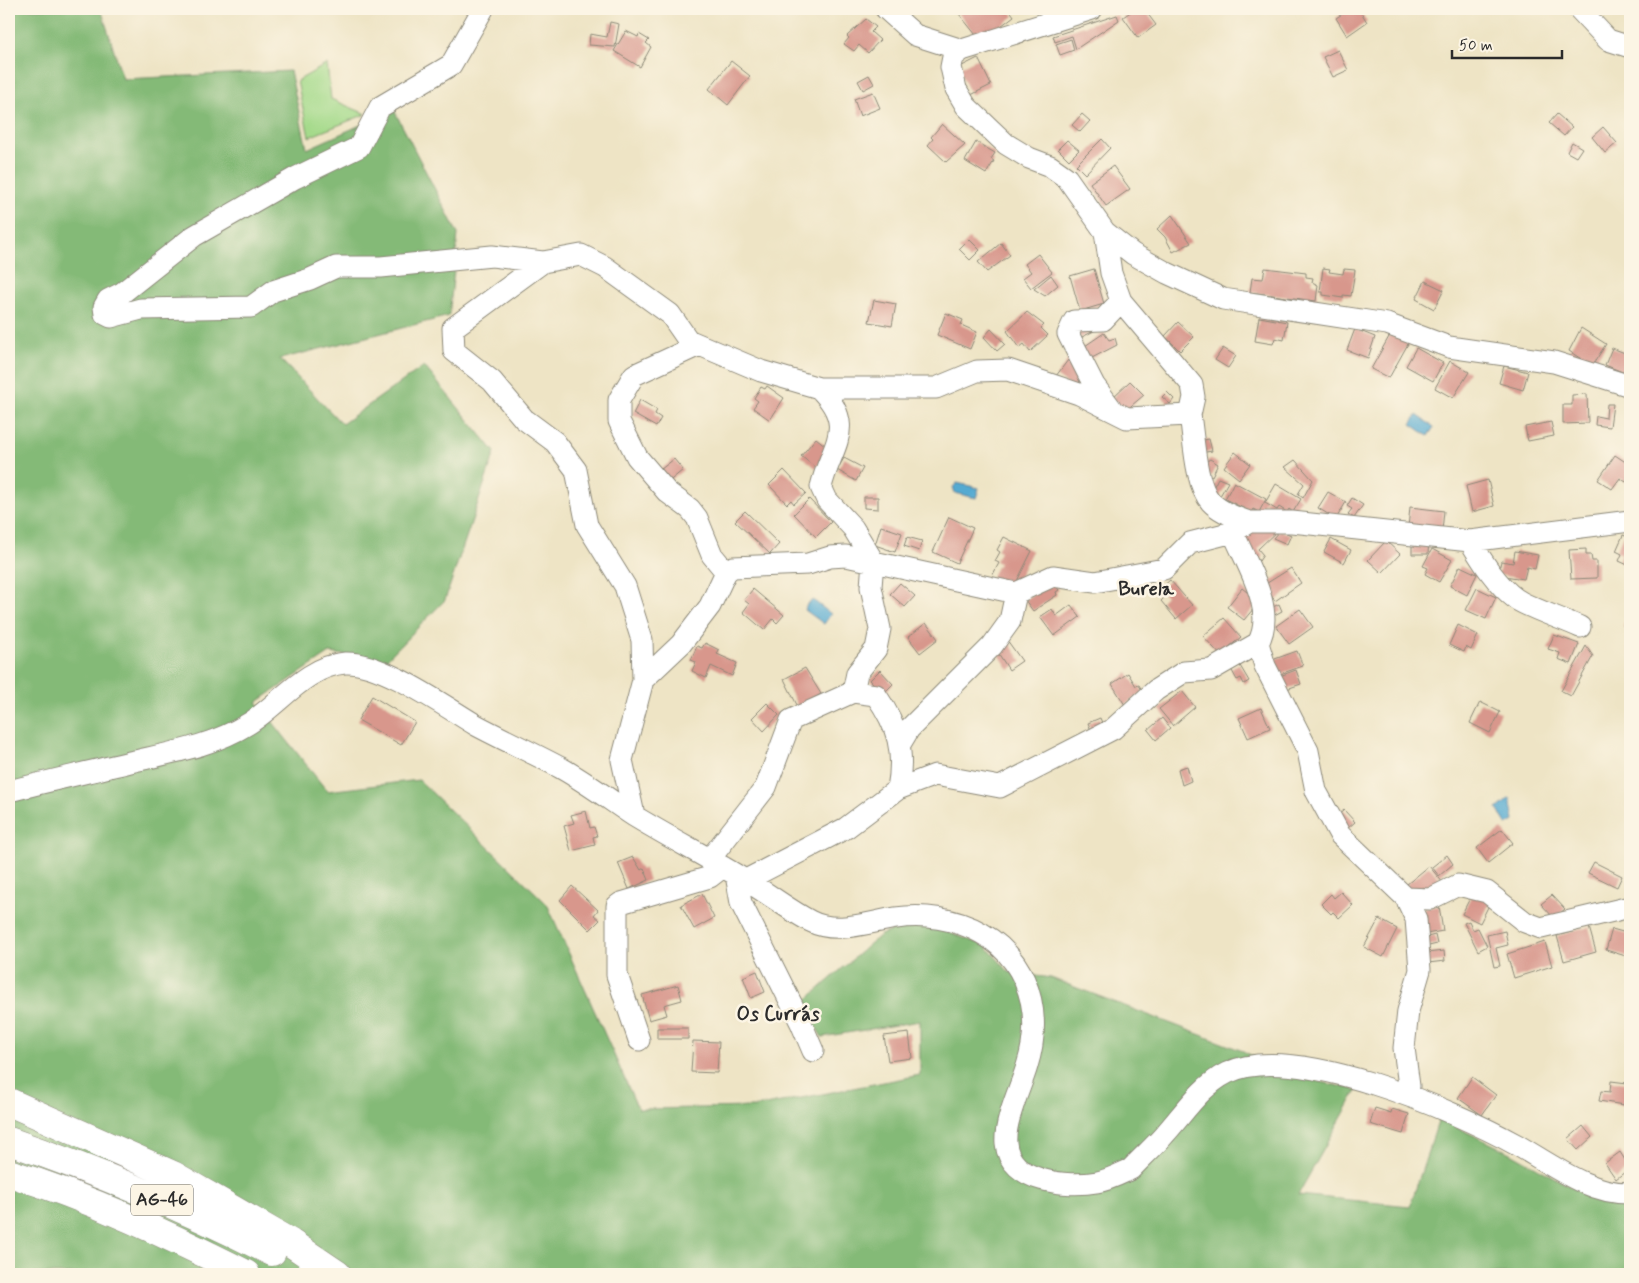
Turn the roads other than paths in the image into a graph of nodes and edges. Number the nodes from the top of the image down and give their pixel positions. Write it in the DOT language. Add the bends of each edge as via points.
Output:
graph roads {
  1 [pos="483,9"];
  2 [pos="886,9"];
  3 [pos="1092,9"];
  4 [pos="1579,9"];
  5 [pos="1630,47"];
  6 [pos="962,50"];
  7 [pos="1105,232"];
  8 [pos="542,262"];
  9 [pos="1121,301"];
  10 [pos="699,345"];
  11 [pos="1630,386"];
  12 [pos="819,388"];
  13 [pos="1114,412"];
  14 [pos="1190,415"];
  15 [pos="1630,522"];
  16 [pos="1241,527"];
  17 [pos="1470,541"];
  18 [pos="872,561"];
  19 [pos="726,572"];
  20 [pos="1016,593"];
  21 [pos="1580,626"];
  22 [pos="1258,643"];
  23 [pos="643,680"];
  24 [pos="854,692"];
  25 [pos="900,744"];
  26 [pos="898,789"];
  27 [pos="9,791"];
  28 [pos="634,816"];
  29 [pos="728,871"];
  30 [pos="1406,898"];
  31 [pos="1630,907"];
  32 [pos="639,1040"];
  33 [pos="812,1051"];
  34 [pos="1408,1095"];
  35 [pos="9,1102"];
  36 [pos="9,1141"];
  37 [pos="9,1173"];
  38 [pos="1630,1193"];
  39 [pos="246,1274"];
  40 [pos="307,1274"];
  41 [pos="337,1274"];
  1 -- 8 [label="street" via="450,65 380,107 359,147 295,178 194,236 122,293 108,300 105,314 111,317 141,309 251,307 273,291 336,267 381,267 492,256"];
  2 -- 6 [label="street" via="915,35"];
  3 -- 6 [label="street"];
  4 -- 5 [label="street" via="1608,40"];
  6 -- 7 [label="street" via="953,57 950,67 956,89 966,106 1006,144 1067,178"];
  7 -- 9 [label="street" via="1111,273"];
  7 -- 11 [label="street" via="1133,254 1222,300 1387,324 1449,347 1554,362"];
  8 -- 10 [label="street" via="581,255 605,267 670,314 688,340"];
  8 -- 23 [label="street" via="453,328 454,351 492,381 524,419 555,442 576,470 587,525 625,586 640,631"];
  9 -- 13 [label="street" via="1103,320 1074,321 1068,334 1094,385"];
  9 -- 14 [label="street" via="1192,386 1194,397"];
  10 -- 12 [label="street" via="761,371"];
  10 -- 19 [label="street" via="634,375 619,400 618,421 637,457 667,492 697,518 712,555"];
  12 -- 13 [label="street" via="936,388 977,371 1008,370 1079,394"];
  12 -- 18 [label="street" via="834,402 839,424 838,444 826,467 821,487 827,500 853,528"];
  13 -- 14 [label="street" via="1127,418"];
  14 -- 16 [label="street" via="1201,485 1211,502 1238,518"];
  15 -- 17 [label="street"];
  16 -- 17 [label="street" via="1292,522"];
  16 -- 20 [label="street" via="1190,543 1164,569 1095,582 1053,576"];
  16 -- 22 [label="street" via="1264,611 1264,632"];
  17 -- 21 [label="street" via="1480,558 1517,599"];
  18 -- 19 [label="street" via="846,556 830,557 808,564 741,565"];
  18 -- 20 [label="street"];
  18 -- 24 [label="street" via="871,588 880,629 876,649 857,673"];
  19 -- 23 [label="street" via="710,606 681,644"];
  20 -- 25 [label="street" via="1010,621 992,646 909,729"];
  22 -- 26 [label="street" via="1211,670 1184,672 1156,690 1113,729 1000,787 935,775"];
  22 -- 30 [label="street" via="1264,666 1308,752 1316,791 1340,835"];
  23 -- 28 [label="street" via="622,760"];
  24 -- 25 [label="street" via="876,695 887,710"];
  24 -- 29 [label="street" via="792,720"];
  25 -- 26 [label="street" via="902,766"];
  26 -- 29 [label="street" via="846,828"];
  27 -- 28 [label="street" via="214,740 249,724 316,672 338,664 354,663 388,674 510,744 562,768"];
  28 -- 29 [label="street"];
  29 -- 32 [label="street" via="617,906 617,975"];
  29 -- 33 [label="street"];
  29 -- 34 [label="street" via="813,923 845,927 899,918 946,920 981,934 1010,956 1027,983 1034,1008 1034,1031 1006,1143 1008,1154 1016,1164 1042,1179 1079,1184 1101,1181 1131,1169 1209,1084 1247,1065 1298,1066"];
  30 -- 31 [label="street" via="1430,899 1458,885 1487,892 1525,922 1541,928"];
  30 -- 34 [label="street" via="1416,919 1420,970 1408,1011 1404,1048"];
  34 -- 38 [label="street" via="1492,1131 1601,1191"];
  35 -- 41 [label="highway" via="173,1175 291,1243"];
  36 -- 40 [label="highway, AG-46" via="192,1212 276,1254"];
  37 -- 39 [label="highway, AG-46" via="52,1186 127,1216"];
}
